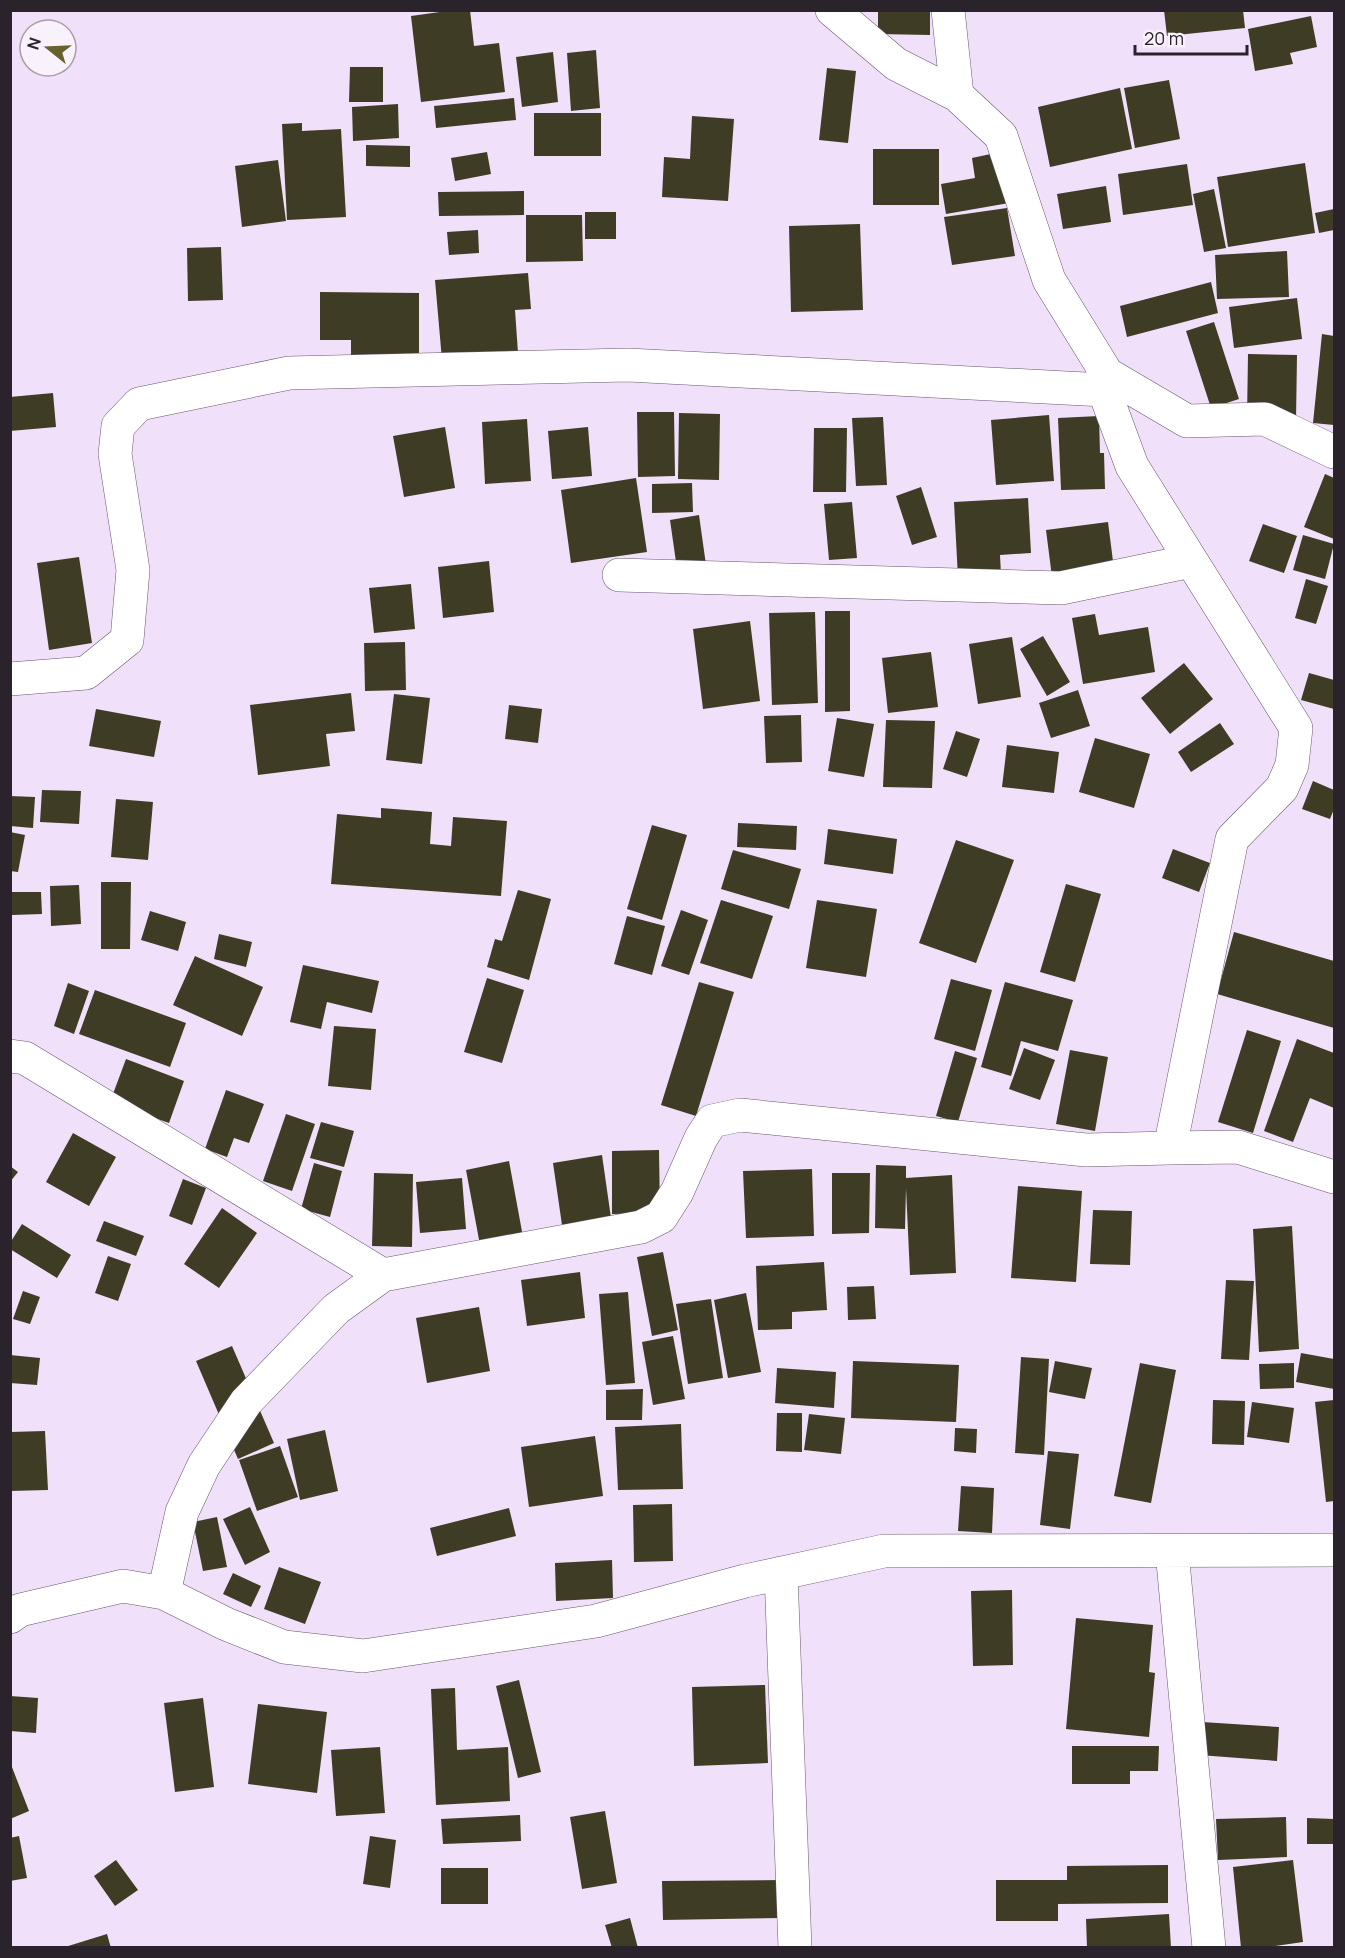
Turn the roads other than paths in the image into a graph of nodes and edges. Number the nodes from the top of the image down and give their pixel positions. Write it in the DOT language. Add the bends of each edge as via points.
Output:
graph roads {
  1 [pos="832,10"];
  2 [pos="948,10"];
  3 [pos="957,95"];
  4 [pos="1106,382"];
  5 [pos="1335,452"];
  6 [pos="1191,561"];
  7 [pos="619,575"];
  8 [pos="10,679"];
  9 [pos="10,1056"];
  10 [pos="1170,1148"];
  11 [pos="1335,1177"];
  12 [pos="383,1275"];
  13 [pos="1335,1550"];
  14 [pos="1172,1551"];
  15 [pos="781,1573"];
  16 [pos="164,1593"];
  17 [pos="10,1617"];
  18 [pos="795,1947"];
  19 [pos="1209,1947"];
  1 -- 3 [label="street" via="896,64"];
  2 -- 3 [label="street"];
  3 -- 4 [label="street" via="1001,136 1049,280"];
  4 -- 5 [label="street" via="1186,421 1266,419"];
  4 -- 6 [label="street" via="1132,466"];
  4 -- 8 [label="street" via="628,365 289,373 139,404 118,426 115,454 133,570 127,640 86,673"];
  6 -- 7 [label="street" via="1061,588"];
  6 -- 10 [label="street" via="1296,728 1292,765 1282,788 1232,839"];
  9 -- 12 [label="street" via="25,1058"];
  10 -- 11 [label="street" via="1238,1147"];
  10 -- 12 [label="street" via="1086,1150 740,1115 712,1121 661,1217 641,1227"];
  12 -- 16 [label="street" via="336,1309 246,1402 204,1465 182,1512"];
  13 -- 14 [label="street"];
  14 -- 15 [label="street" via="884,1551"];
  14 -- 19 [label="street"];
  15 -- 16 [label="street" via="596,1621 363,1656 284,1647"];
  15 -- 18 [label="street"];
  16 -- 17 [label="street" via="123,1586 20,1610"];
}
